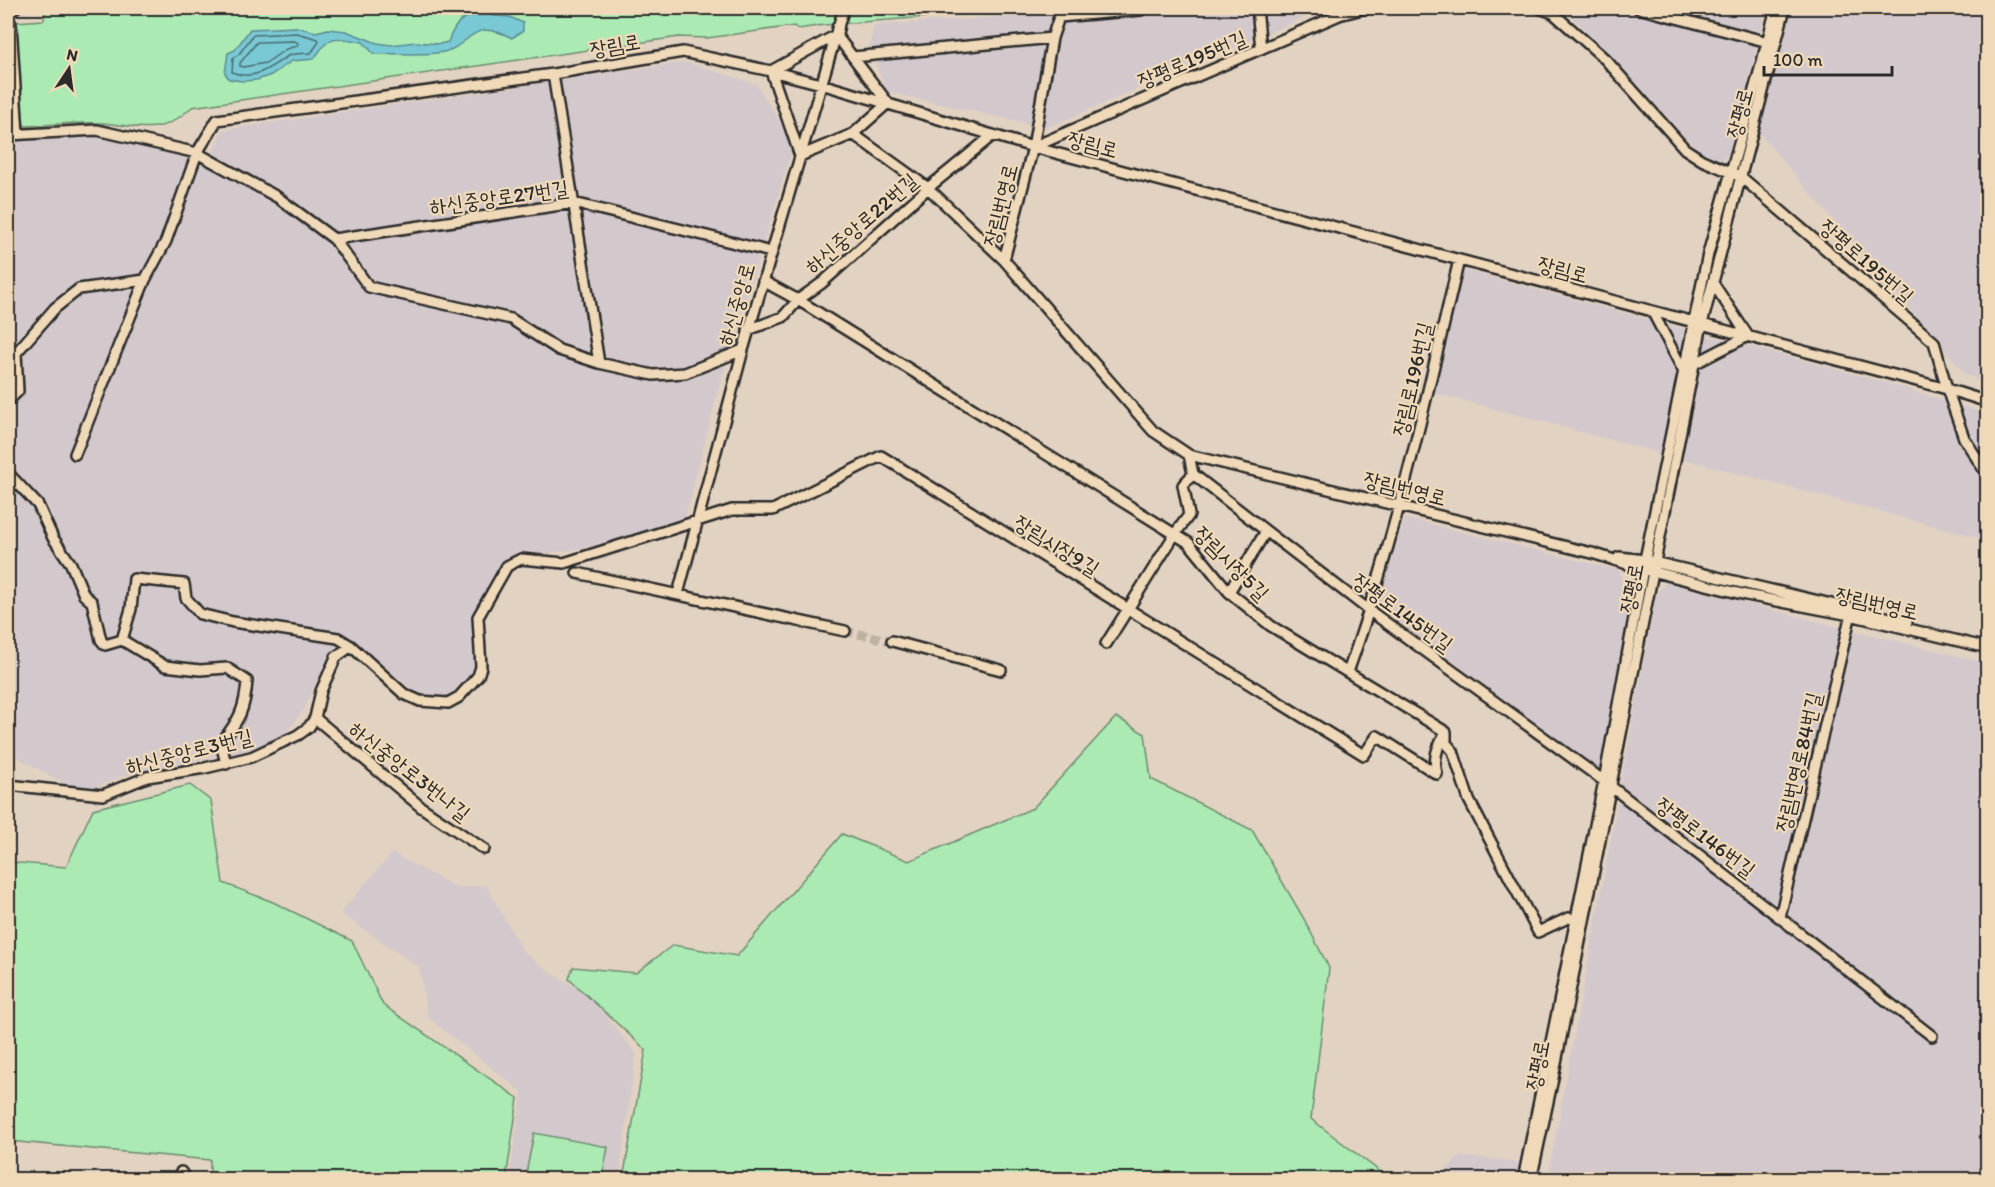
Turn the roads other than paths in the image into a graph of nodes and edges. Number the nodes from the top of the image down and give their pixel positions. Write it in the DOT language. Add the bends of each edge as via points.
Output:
graph roads {
  1 [pos="8,8"];
  2 [pos="15,8"];
  3 [pos="844,8"];
  4 [pos="1257,8"];
  5 [pos="1366,8"];
  6 [pos="1539,8"];
  7 [pos="1638,8"];
  8 [pos="1776,8"];
  9 [pos="1785,8"];
  10 [pos="1141,10"];
  11 [pos="1060,12"];
  12 [pos="8,20"];
  13 [pos="837,31"];
  14 [pos="1052,38"];
  15 [pos="1772,43"];
  16 [pos="1261,49"];
  17 [pos="853,57"];
  18 [pos="771,71"];
  19 [pos="553,74"];
  20 [pos="821,84"];
  21 [pos="888,103"];
  22 [pos="18,134"];
  23 [pos="853,134"];
  24 [pos="8,135"];
  25 [pos="993,135"];
  26 [pos="1033,147"];
  27 [pos="197,153"];
  28 [pos="800,156"];
  29 [pos="1736,174"];
  30 [pos="928,188"];
  31 [pos="574,203"];
  32 [pos="334,240"];
  33 [pos="771,252"];
  34 [pos="1004,260"];
  35 [pos="1459,260"];
  36 [pos="145,280"];
  37 [pos="763,281"];
  38 [pos="1713,283"];
  39 [pos="798,300"];
  40 [pos="1652,311"];
  41 [pos="1697,323"];
  42 [pos="748,330"];
  43 [pos="1748,336"];
  44 [pos="743,350"];
  45 [pos="599,363"];
  46 [pos="1694,364"];
  47 [pos="1683,370"];
  48 [pos="1947,389"];
  49 [pos="8,401"];
  50 [pos="1988,402"];
  51 [pos="75,454"];
  52 [pos="1190,455"];
  53 [pos="8,473"];
  54 [pos="1193,474"];
  55 [pos="1988,476"];
  56 [pos="1400,506"];
  57 [pos="698,520"];
  58 [pos="1266,531"];
  59 [pos="1175,534"];
  60 [pos="1648,566"];
  61 [pos="577,573"];
  62 [pos="1229,592"];
  63 [pos="678,594"];
  64 [pos="1127,610"];
  65 [pos="1370,610"];
  66 [pos="1851,612"];
  67 [pos="845,631"];
  68 [pos="122,640"];
  69 [pos="892,641"];
  70 [pos="1988,642"];
  71 [pos="1106,644"];
  72 [pos="351,646"];
  73 [pos="1988,648"];
  74 [pos="1001,670"];
  75 [pos="1348,672"];
  76 [pos="315,718"];
  77 [pos="1446,732"];
  78 [pos="226,764"];
  79 [pos="1607,784"];
  80 [pos="8,785"];
  81 [pos="484,849"];
  82 [pos="1780,917"];
  83 [pos="1580,920"];
  84 [pos="1932,1036"];
  85 [pos="1543,1105"];
  86 [pos="1523,1179"];
  87 [pos="1531,1179"];
  1 -- 2 [label="street"];
  3 -- 13 [label="street, 하신중앙로"];
  4 -- 16 [label="street"];
  5 -- 16 [label="street, 장평로195번길" via="1339,15"];
  6 -- 29 [label="street, 장평로195번길" via="1553,13 1605,59 1685,149"];
  7 -- 15 [label="street"];
  8 -- 15 [label="street, 장평로"];
  9 -- 15 [label="street, 장평로"];
  10 -- 11 [label="street"];
  11 -- 14 [label="street, 장림번영로"];
  12 -- 22 [label="street"];
  13 -- 17 [label="street"];
  13 -- 18 [label="street"];
  13 -- 20 [label="street, 하신중앙로"];
  14 -- 17 [label="street"];
  14 -- 26 [label="street, 장림번영로"];
  15 -- 29 [label="street, 장평로"];
  16 -- 26 [label="street, 장평로195번길"];
  17 -- 21 [label="street"];
  18 -- 19 [label="street, 장림로" via="683,52"];
  18 -- 20 [label="street, 장림로"];
  18 -- 28 [label="street"];
  19 -- 27 [label="street, 장림로" via="216,120"];
  19 -- 31 [label="street"];
  20 -- 21 [label="street, 장림로"];
  20 -- 28 [label="street, 하신중앙로"];
  21 -- 23 [label="street"];
  21 -- 25 [label="street, 장림로"];
  22 -- 24 [label="street"];
  22 -- 27 [label="street" via="97,130"];
  23 -- 28 [label="street"];
  23 -- 30 [label="street"];
  25 -- 26 [label="street, 장림로"];
  25 -- 30 [label="street, 하신중앙로22번길"];
  26 -- 34 [label="street, 장림번영로"];
  26 -- 35 [label="street, 장림로"];
  27 -- 32 [label="street" via="277,197"];
  27 -- 36 [label="street" via="166,241"];
  28 -- 33 [label="street, 하신중앙로"];
  29 -- 38 [label="street, 장평로"];
  29 -- 41 [label="street, 장평로" via="1708,254"];
  29 -- 48 [label="street, 장평로195번길" via="1934,342"];
  30 -- 34 [label="street"];
  30 -- 39 [label="street, 하신중앙로22번길"];
  31 -- 32 [label="street, 하신중앙로27번길"];
  31 -- 33 [label="street, 하신중앙로27번길"];
  31 -- 45 [label="street"];
  32 -- 45 [label="street" via="369,287 511,319 559,350"];
  33 -- 37 [label="street, 하신중앙로"];
  34 -- 52 [label="street, 장림번영로" via="1153,431"];
  35 -- 40 [label="street, 장림로"];
  35 -- 56 [label="street, 장림로196번길"];
  36 -- 49 [label="street" via="79,289 55,308 16,353 18,391"];
  36 -- 51 [label="street"];
  37 -- 39 [label="street, 장림시장5길"];
  37 -- 42 [label="street, 하신중앙로"];
  38 -- 41 [label="street, 장평로"];
  38 -- 43 [label="street"];
  39 -- 42 [label="street, 하신중앙로22번길" via="783,317"];
  39 -- 59 [label="street, 장림시장5길"];
  40 -- 41 [label="street, 장림로"];
  40 -- 47 [label="street"];
  41 -- 43 [label="street, 장림로"];
  41 -- 46 [label="street, 장평로"];
  41 -- 47 [label="street, 장평로"];
  42 -- 44 [label="street, 하신중앙로"];
  43 -- 46 [label="street"];
  43 -- 48 [label="street, 장림로"];
  44 -- 45 [label="street" via="685,373 653,375"];
  44 -- 57 [label="street, 하신중앙로"];
  46 -- 60 [label="street, 장평로"];
  47 -- 60 [label="street, 장평로"];
  48 -- 50 [label="street, 장림로"];
  48 -- 55 [label="street, 장평로195번길" via="1964,438"];
  52 -- 54 [label="street"];
  52 -- 56 [label="street, 장림번영로"];
  53 -- 68 [label="street" via="38,505 53,538 71,564 84,596 92,602 101,640 105,645"];
  54 -- 58 [label="street, 장평로145번길"];
  54 -- 59 [label="street" via="1183,485 1189,515"];
  56 -- 60 [label="street, 장림번영로"];
  56 -- 65 [label="street, 장림로196번길"];
  57 -- 63 [label="street, 하신중앙로"];
  57 -- 64 [label="street, 장림시장9길" via="732,510 773,510 881,456"];
  57 -- 72 [label="street" via="564,563 521,559 507,566 478,617 478,676 448,703 420,701 404,694"];
  58 -- 62 [label="street"];
  58 -- 65 [label="street, 장평로145번길"];
  59 -- 62 [label="street, 장림시장5길" via="1190,543"];
  59 -- 64 [label="street"];
  60 -- 66 [label="street, 장림번영로" via="1746,595"];
  60 -- 79 [label="street, 장평로"];
  61 -- 63 [label="street"];
  62 -- 75 [label="street, 장림시장5길" via="1271,626"];
  63 -- 67 [label="street"];
  64 -- 71 [label="street"];
  64 -- 77 [label="street, 장림시장9길" via="1364,755 1377,736 1437,774 1434,761"];
  65 -- 75 [label="street, 장림로196번길"];
  65 -- 79 [label="street, 장평로145번길"];
  66 -- 70 [label="street, 장림번영로"];
  66 -- 73 [label="street, 장림번영로"];
  66 -- 82 [label="street, 장림번영로84번길"];
  68 -- 72 [label="street" via="134,579 184,584 186,598 200,614 338,638"];
  68 -- 78 [label="street" via="165,666 226,668 247,681 246,701 236,724 221,743"];
  69 -- 74 [label="street"];
  72 -- 76 [label="street" via="336,657 321,691"];
  75 -- 77 [label="street, 장림시장5길"];
  76 -- 78 [label="street, 하신중앙로3번길" via="298,735"];
  76 -- 81 [label="street, 하신중앙로3번나길" via="421,807"];
  77 -- 83 [label="street" via="1446,743 1453,751 1469,800 1538,932 1568,918"];
  78 -- 80 [label="street, 하신중앙로3번길" via="147,777 103,795"];
  79 -- 82 [label="street, 장평로146번길"];
  79 -- 83 [label="street, 장평로"];
  82 -- 84 [label="street, 장평로146번길"];
  83 -- 85 [label="street, 장평로"];
  85 -- 86 [label="street, 장평로"];
  85 -- 87 [label="street, 장평로"];
}
